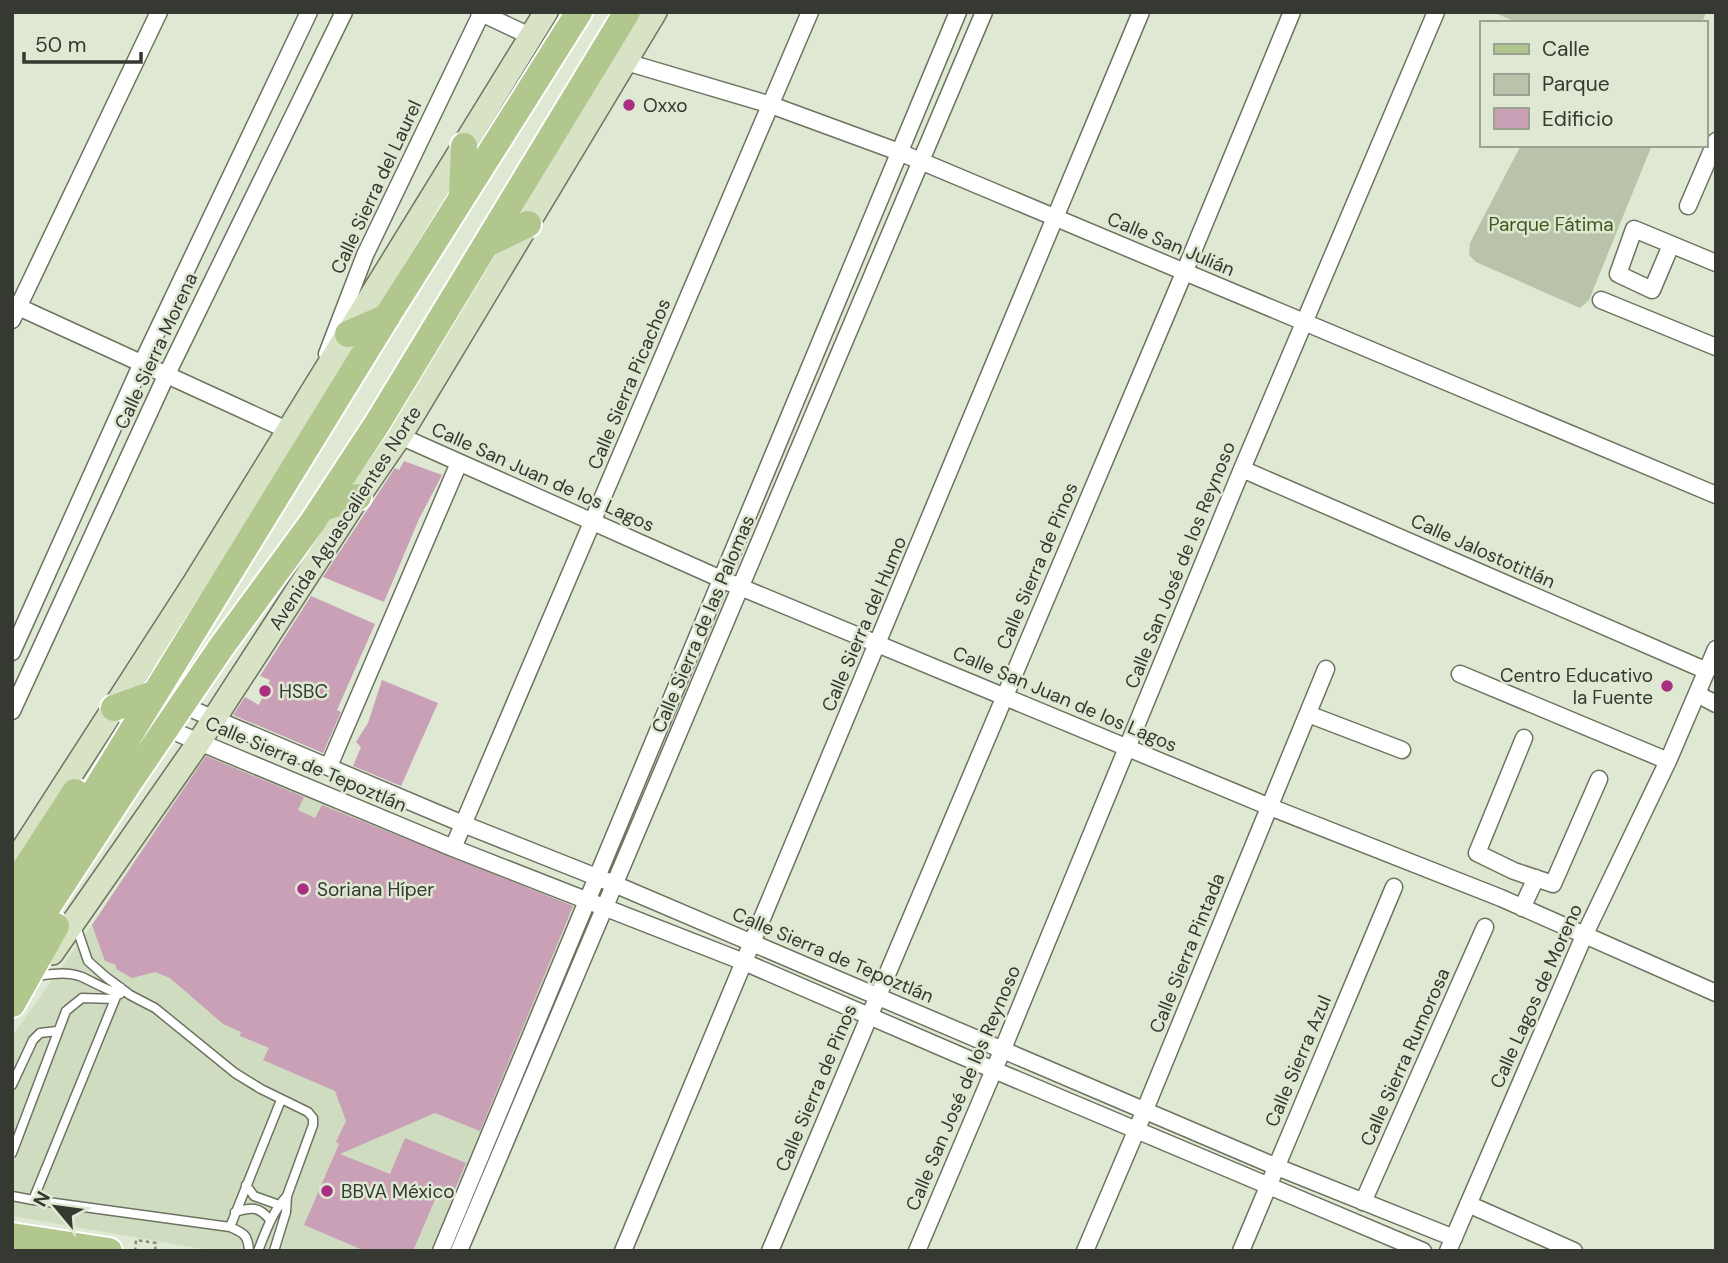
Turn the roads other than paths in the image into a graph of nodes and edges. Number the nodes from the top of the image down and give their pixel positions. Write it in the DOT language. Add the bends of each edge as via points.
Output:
graph roads {
  1 [pos="159,12"];
  2 [pos="309,12"];
  3 [pos="344,12"];
  4 [pos="546,12"];
  5 [pos="579,12"];
  6 [pos="627,12"];
  7 [pos="655,12"];
  8 [pos="810,12"];
  9 [pos="958,12"];
  10 [pos="984,12"];
  11 [pos="1141,12"];
  12 [pos="1293,12"];
  13 [pos="1436,12"];
  14 [pos="481,13"];
  15 [pos="530,36"];
  16 [pos="613,59"];
  17 [pos="771,105"];
  18 [pos="1716,141"];
  19 [pos="464,146"];
  20 [pos="899,152"];
  21 [pos="922,161"];
  22 [pos="462,197"];
  23 [pos="1688,206"];
  24 [pos="1057,218"];
  25 [pos="528,223"];
  26 [pos="489,243"];
  27 [pos="1671,245"];
  28 [pos="1716,263"];
  29 [pos="1184,273"];
  30 [pos="1601,300"];
  31 [pos="14,311"];
  32 [pos="387,317"];
  33 [pos="1304,323"];
  34 [pos="348,334"];
  35 [pos="1716,347"];
  36 [pos="142,363"];
  37 [pos="166,376"];
  38 [pos="317,383"];
  39 [pos="287,430"];
  40 [pos="400,436"];
  41 [pos="459,463"];
  42 [pos="1242,469"];
  43 [pos="1716,495"];
  44 [pos="358,497"];
  45 [pos="317,515"];
  46 [pos="593,522"];
  47 [pos="721,579"];
  48 [pos="742,587"];
  49 [pos="878,644"];
  50 [pos="1716,649"];
  51 [pos="12,652"];
  52 [pos="1326,669"];
  53 [pos="1707,671"];
  54 [pos="1460,674"];
  55 [pos="1697,694"];
  56 [pos="1005,696"];
  57 [pos="149,702"];
  58 [pos="1716,704"];
  59 [pos="114,708"];
  60 [pos="12,711"];
  61 [pos="1308,714"];
  62 [pos="205,715"];
  63 [pos="189,738"];
  64 [pos="1524,738"];
  65 [pos="1128,748"];
  66 [pos="1402,750"];
  67 [pos="1668,761"];
  68 [pos="329,766"];
  69 [pos="1600,779"];
  70 [pos="1270,807"];
  71 [pos="463,824"];
  72 [pos="453,848"];
  73 [pos="12,866"];
  74 [pos="1514,871"];
  75 [pos="597,877"];
  76 [pos="1536,878"];
  77 [pos="614,884"];
  78 [pos="1394,887"];
  79 [pos="12,889"];
  80 [pos="1501,898"];
  81 [pos="587,900"];
  82 [pos="604,905"];
  83 [pos="1522,908"];
  84 [pos="75,920"];
  85 [pos="12,926"];
  86 [pos="1485,928"];
  87 [pos="1584,936"];
  88 [pos="752,943"];
  89 [pos="12,961"];
  90 [pos="744,962"];
  91 [pos="36,976"];
  92 [pos="117,993"];
  93 [pos="1716,993"];
  94 [pos="877,996"];
  95 [pos="12,1004"];
  96 [pos="12,1010"];
  97 [pos="869,1015"];
  98 [pos="57,1031"];
  99 [pos="1002,1051"];
  100 [pos="994,1070"];
  101 [pos="12,1084"];
  102 [pos="281,1100"];
  103 [pos="1144,1111"];
  104 [pos="1137,1129"];
  105 [pos="12,1153"];
  106 [pos="1277,1167"];
  107 [pos="246,1185"];
  108 [pos="1269,1186"];
  109 [pos="12,1196"];
  110 [pos="287,1196"];
  111 [pos="33,1200"];
  112 [pos="1363,1202"];
  113 [pos="1468,1204"];
  114 [pos="279,1205"];
  115 [pos="235,1212"];
  116 [pos="270,1220"];
  117 [pos="230,1227"];
  118 [pos="12,1236"];
  119 [pos="1451,1244"];
  120 [pos="108,1251"];
  121 [pos="249,1251"];
  122 [pos="258,1251"];
  123 [pos="274,1251"];
  124 [pos="441,1251"];
  125 [pos="459,1251"];
  126 [pos="623,1251"];
  127 [pos="770,1251"];
  128 [pos="917,1251"];
  129 [pos="1084,1251"];
  130 [pos="1241,1251"];
  131 [pos="1423,1251"];
  132 [pos="1574,1251"];
  1 -- 31 [label="street"];
  2 -- 36 [label="street, Calle Sierra Morena"];
  3 -- 37 [label="street, Calle Sierra Morena"];
  4 -- 15 [label="street"];
  5 -- 22 [label="main road"];
  6 -- 16 [label="main road, Avenida Aguascalientes Norte"];
  7 -- 16 [label="street, Avenida Aguascalientes Norte"];
  8 -- 17 [label="street, Calle Sierra Picachos"];
  9 -- 20 [label="street, Calle Sierra de las Palomas"];
  10 -- 21 [label="street, Calle Sierra de las Palomas"];
  11 -- 24 [label="street, Calle Sierra del Humo"];
  12 -- 29 [label="street, Calle Sierra de Pinos"];
  13 -- 33 [label="street, Calle San José de los Reynoso"];
  14 -- 15 [label="street"];
  14 -- 38 [label="street, Calle Sierra del Laurel" via="365,255"];
  15 -- 19 [label="street"];
  16 -- 17 [label="street, Calle San Julián"];
  16 -- 25 [label="street, Avenida Aguascalientes Norte"];
  16 -- 26 [label="main road, Avenida Aguascalientes Norte"];
  17 -- 20 [label="street, Calle San Julián"];
  17 -- 46 [label="street, Calle Sierra Picachos"];
  18 -- 23 [label="street"];
  19 -- 22 [label="main road"];
  19 -- 34 [label="street"];
  20 -- 21 [label="street, Calle San Julián"];
  20 -- 47 [label="street, Calle Sierra de las Palomas"];
  21 -- 24 [label="street, Calle San Julián"];
  21 -- 48 [label="street, Calle Sierra de las Palomas"];
  22 -- 32 [label="main road"];
  24 -- 29 [label="street, Calle San Julián"];
  24 -- 49 [label="street, Calle Sierra del Humo"];
  25 -- 26 [label="main road"];
  25 -- 40 [label="street, Avenida Aguascalientes Norte"];
  26 -- 45 [label="main road, Avenida Aguascalientes Norte"];
  27 -- 28 [label="street"];
  29 -- 33 [label="street, Calle San Julián"];
  29 -- 56 [label="street, Calle Sierra de Pinos"];
  30 -- 35 [label="street"];
  31 -- 36 [label="street"];
  32 -- 34 [label="main road"];
  32 -- 57 [label="main road"];
  33 -- 42 [label="street, Calle San José de los Reynoso"];
  33 -- 43 [label="street, Calle San Julián"];
  34 -- 38 [label="street"];
  36 -- 37 [label="street"];
  36 -- 51 [label="street, Calle Sierra Morena"];
  37 -- 39 [label="street"];
  37 -- 60 [label="street, Calle Sierra Morena"];
  38 -- 39 [label="street"];
  39 -- 59 [label="street"];
  40 -- 41 [label="street, Calle San Juan de los Lagos"];
  40 -- 44 [label="street, Avenida Aguascalientes Norte"];
  41 -- 46 [label="street, Calle San Juan de los Lagos"];
  41 -- 68 [label="street"];
  42 -- 53 [label="street, Calle Jalostotitlán"];
  42 -- 65 [label="street, Calle San José de los Reynoso"];
  44 -- 45 [label="main road"];
  44 -- 62 [label="street, Avenida Aguascalientes Norte"];
  45 -- 62 [label="main road"];
  45 -- 89 [label="main road, Avenida Aguascalientes Norte" via="222,646"];
  46 -- 47 [label="street, Calle San Juan de los Lagos"];
  46 -- 71 [label="street, Calle Sierra Picachos"];
  47 -- 48 [label="street, Calle San Juan de los Lagos"];
  47 -- 75 [label="street, Calle Sierra de las Palomas"];
  48 -- 49 [label="street, Calle San Juan de los Lagos"];
  48 -- 77 [label="street, Calle Sierra de las Palomas"];
  49 -- 56 [label="street, Calle San Juan de los Lagos"];
  49 -- 88 [label="street, Calle Sierra del Humo"];
  50 -- 53 [label="street, Calle Lagos de Moreno"];
  52 -- 61 [label="street, Calle Sierra Pintada"];
  53 -- 55 [label="street, Calle Lagos de Moreno"];
  54 -- 67 [label="street"];
  55 -- 58 [label="street"];
  55 -- 67 [label="street, Calle Lagos de Moreno"];
  56 -- 65 [label="street, Calle San Juan de los Lagos"];
  56 -- 94 [label="street, Calle Sierra de Pinos"];
  57 -- 59 [label="main road"];
  57 -- 79 [label="main road" via="110,738"];
  57 -- 85 [label="main road"];
  59 -- 73 [label="street"];
  61 -- 66 [label="street"];
  61 -- 70 [label="street, Calle Sierra Pintada"];
  62 -- 63 [label="main road"];
  62 -- 68 [label="street, Calle Sierra de Tepoztlán"];
  63 -- 72 [label="street, Calle Sierra de Tepoztlán"];
  63 -- 84 [label="street"];
  63 -- 95 [label="main road" via="54,929"];
  64 -- 74 [label="street" via="1476,853"];
  65 -- 70 [label="street, Calle San Juan de los Lagos"];
  65 -- 99 [label="street, Calle San José de los Reynoso"];
  67 -- 87 [label="street, Calle Lagos de Moreno"];
  68 -- 71 [label="street, Calle Sierra de Tepoztlán"];
  69 -- 76 [label="street" via="1553,884"];
  70 -- 80 [label="street, Calle San Juan de los Lagos"];
  70 -- 103 [label="street, Calle Sierra Pintada"];
  71 -- 72 [label="street, Calle Sierra Picachos"];
  71 -- 75 [label="street, Calle Sierra de Tepoztlán"];
  72 -- 81 [label="street, Calle Sierra de Tepoztlán"];
  74 -- 76 [label="street"];
  74 -- 80 [label="street"];
  75 -- 77 [label="street, Calle Sierra de Tepoztlán"];
  75 -- 81 [label="street, Calle Sierra de las Palomas"];
  76 -- 83 [label="street"];
  77 -- 82 [label="street, Calle Sierra de las Palomas"];
  77 -- 88 [label="street, Calle Sierra de Tepoztlán"];
  78 -- 106 [label="street, Calle Sierra Azul"];
  80 -- 83 [label="street, Calle San Juan de los Lagos"];
  81 -- 82 [label="street, Calle Sierra de Tepoztlán"];
  81 -- 124 [label="street, Calle Sierra de las Palomas"];
  82 -- 90 [label="street, Calle Sierra de Tepoztlán"];
  82 -- 125 [label="street, Calle Sierra de las Palomas"];
  83 -- 87 [label="street, Calle San Juan de los Lagos"];
  84 -- 91 [label="street"];
  84 -- 92 [label="lane" via="89,961"];
  86 -- 112 [label="street, Calle Sierra Rumorosa"];
  87 -- 93 [label="street, Calle San Juan de los Lagos"];
  87 -- 113 [label="street, Calle Lagos de Moreno"];
  88 -- 90 [label="street, Calle Sierra del Humo"];
  88 -- 94 [label="street, Calle Sierra de Tepoztlán"];
  90 -- 97 [label="street, Calle Sierra de Tepoztlán"];
  90 -- 126 [label="street, Calle Sierra del Humo"];
  91 -- 92 [label="lane" via="60,972 80,976"];
  91 -- 96 [label="street"];
  92 -- 98 [label="lane" via="82,998 66,1012"];
  92 -- 102 [label="lane" via="155,1008 235,1073"];
  92 -- 111 [label="lane"];
  94 -- 97 [label="street, Calle Sierra de Pinos"];
  94 -- 99 [label="street, Calle Sierra de Tepoztlán"];
  97 -- 100 [label="street, Calle Sierra de Tepoztlán"];
  97 -- 127 [label="street, Calle Sierra de Pinos"];
  98 -- 101 [label="lane" via="40,1033 33,1040"];
  98 -- 105 [label="lane"];
  99 -- 100 [label="street, Calle San José de los Reynoso"];
  99 -- 103 [label="street, Calle Sierra de Tepoztlán"];
  100 -- 104 [label="street, Calle Sierra de Tepoztlán"];
  100 -- 128 [label="street, Calle San José de los Reynoso"];
  102 -- 107 [label="lane"];
  102 -- 110 [label="lane" via="313,1118"];
  103 -- 104 [label="street, Calle Sierra Pintada"];
  103 -- 106 [label="street, Calle Sierra de Tepoztlán"];
  104 -- 108 [label="street, Calle Sierra de Tepoztlán"];
  104 -- 129 [label="street, Calle Sierra Pintada"];
  106 -- 108 [label="street, Calle Sierra Azul"];
  106 -- 112 [label="street, Calle Sierra de Tepoztlán"];
  107 -- 114 [label="lane" via="254,1196"];
  107 -- 115 [label="lane"];
  108 -- 130 [label="street, Calle Sierra Azul"];
  108 -- 131 [label="street, Calle Sierra de Tepoztlán"];
  109 -- 111 [label="lane"];
  110 -- 114 [label="lane"];
  110 -- 123 [label="lane"];
  111 -- 117 [label="lane"];
  112 -- 119 [label="street, Calle Sierra de Tepoztlán"];
  113 -- 119 [label="street, Calle Lagos de Moreno"];
  113 -- 132 [label="street"];
  114 -- 116 [label="lane"];
  115 -- 116 [label="lane" via="257,1209"];
  115 -- 117 [label="lane"];
  116 -- 122 [label="lane"];
  117 -- 121 [label="lane" via="248,1238"];
  118 -- 120 [label="main road"];
}
